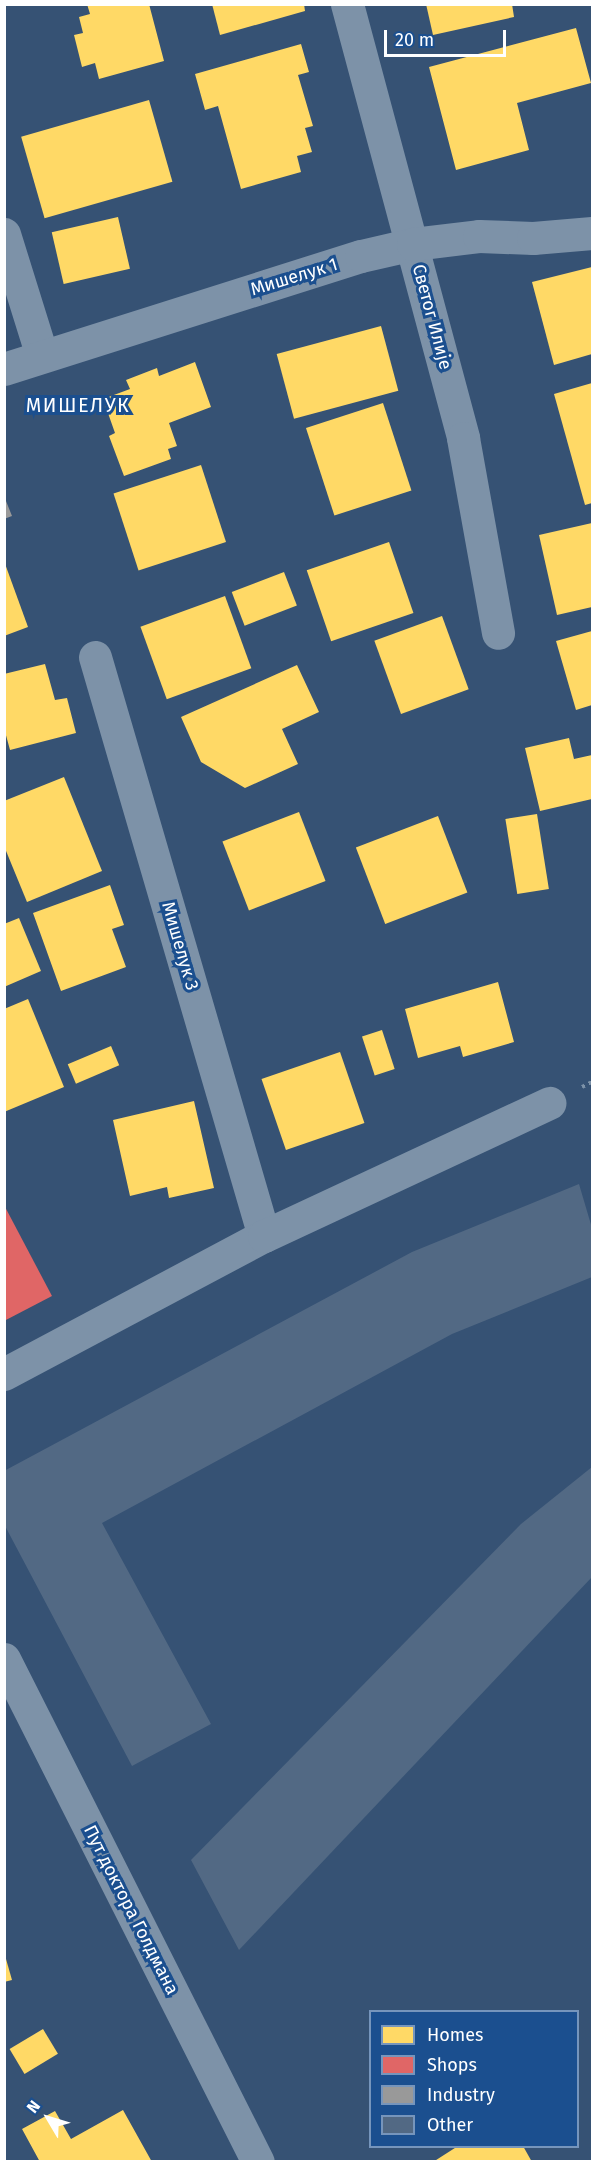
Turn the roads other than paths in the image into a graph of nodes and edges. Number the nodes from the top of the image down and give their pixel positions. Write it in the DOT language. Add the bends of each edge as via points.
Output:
graph roads {
  1 [pos="347,4"];
  2 [pos="592,233"];
  3 [pos="4,234"];
  4 [pos="413,244"];
  5 [pos="42,356"];
  6 [pos="4,369"];
  7 [pos="498,633"];
  8 [pos="95,657"];
  9 [pos="549,1103"];
  10 [pos="264,1236"];
  11 [pos="4,1374"];
  12 [pos="4,1659"];
  13 [pos="258,2162"];
  1 -- 4 [label="street, Светог Илије"];
  2 -- 4 [label="street, Мишелук 1" via="533,238 479,236"];
  3 -- 5 [label="street"];
  4 -- 5 [label="street, Мишелук 1" via="362,256"];
  4 -- 7 [label="street, Светог Илије" via="463,438"];
  5 -- 6 [label="street, Мишелук 1"];
  8 -- 10 [label="street, Мишелук 3"];
  9 -- 10 [label="street"];
  10 -- 11 [label="street"];
  12 -- 13 [label="street, Пут доктора Голдмана"];
}
